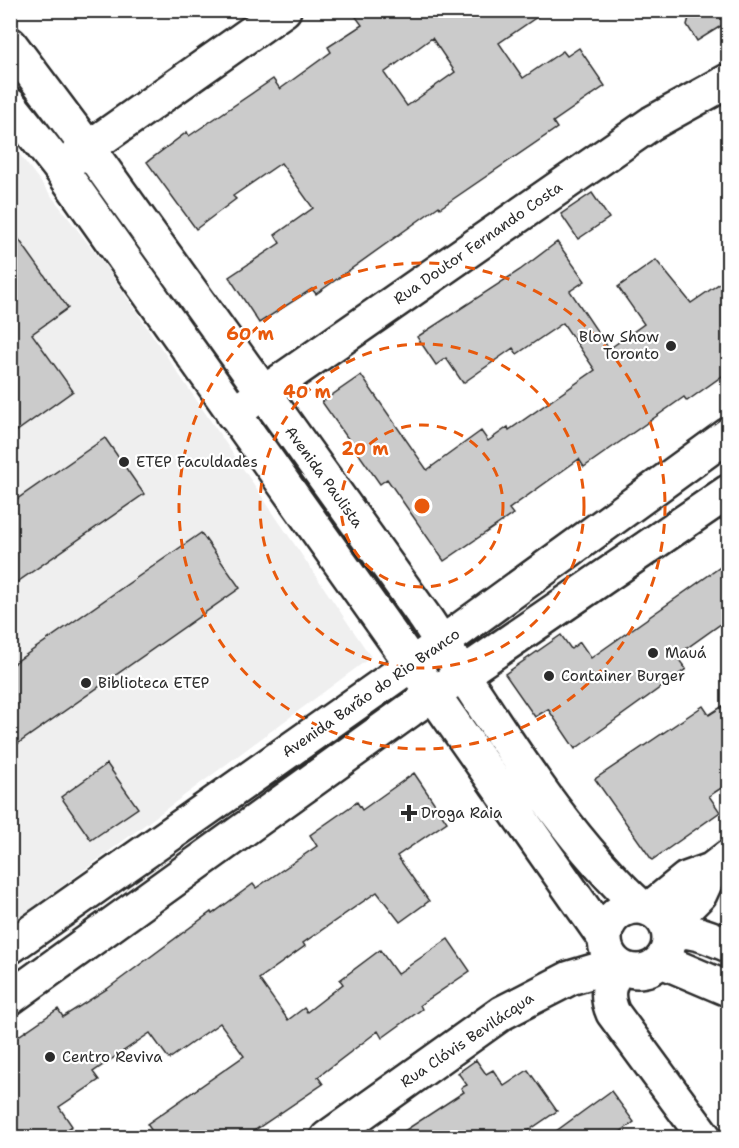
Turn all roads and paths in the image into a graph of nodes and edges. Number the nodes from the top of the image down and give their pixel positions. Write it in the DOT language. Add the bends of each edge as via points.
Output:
graph roads {
  1 [pos="284,10"];
  2 [pos="10,44"];
  3 [pos="729,81"];
  4 [pos="10,105"];
  5 [pos="88,148"];
  6 [pos="60,168"];
  7 [pos="262,392"];
  8 [pos="232,414"];
  9 [pos="729,435"];
  10 [pos="729,492"];
  11 [pos="442,643"];
  12 [pos="411,664"];
  13 [pos="463,675"];
  14 [pos="433,694"];
  15 [pos="720,863"];
  16 [pos="641,942"];
  17 [pos="729,945"];
  18 [pos="10,947"];
  19 [pos="729,989"];
  20 [pos="10,998"];
  21 [pos="341,1133"];
  22 [pos="705,1137"];
  1 -- 5 [label="street"];
  2 -- 5 [label="street, Avenida Paulista"];
  3 -- 7 [label="street, Rua Doutor Fernando Costa" via="652,123"];
  4 -- 6 [label="street"];
  5 -- 6 [label="street"];
  5 -- 7 [label="street, Avenida Paulista"];
  6 -- 8 [label="street"];
  7 -- 8 [label="street, Rua Doutor Fernando Costa"];
  7 -- 11 [label="street, Avenida Paulista"];
  8 -- 12 [label="street"];
  9 -- 11 [label="street, Avenida Barão do Rio Branco"];
  10 -- 13 [label="street"];
  11 -- 12 [label="street, Avenida Barão do Rio Branco"];
  11 -- 13 [label="street, Avenida Paulista"];
  12 -- 14 [label="street"];
  12 -- 18 [label="street, Avenida Barão do Rio Branco"];
  13 -- 14 [label="street"];
  13 -- 16 [label="street, Avenida Paulista" via="605,874"];
  14 -- 16 [label="street"];
  14 -- 20 [label="street"];
  15 -- 16 [label="street" via="686,879"];
  16 -- 17 [label="street" via="687,930"];
  16 -- 19 [label="street, Avenida Paulista"];
  16 -- 21 [label="street, Rua Clóvis Bevilácqua" via="518,1004"];
  16 -- 22 [label="street" via="608,987 609,1004"];
}
